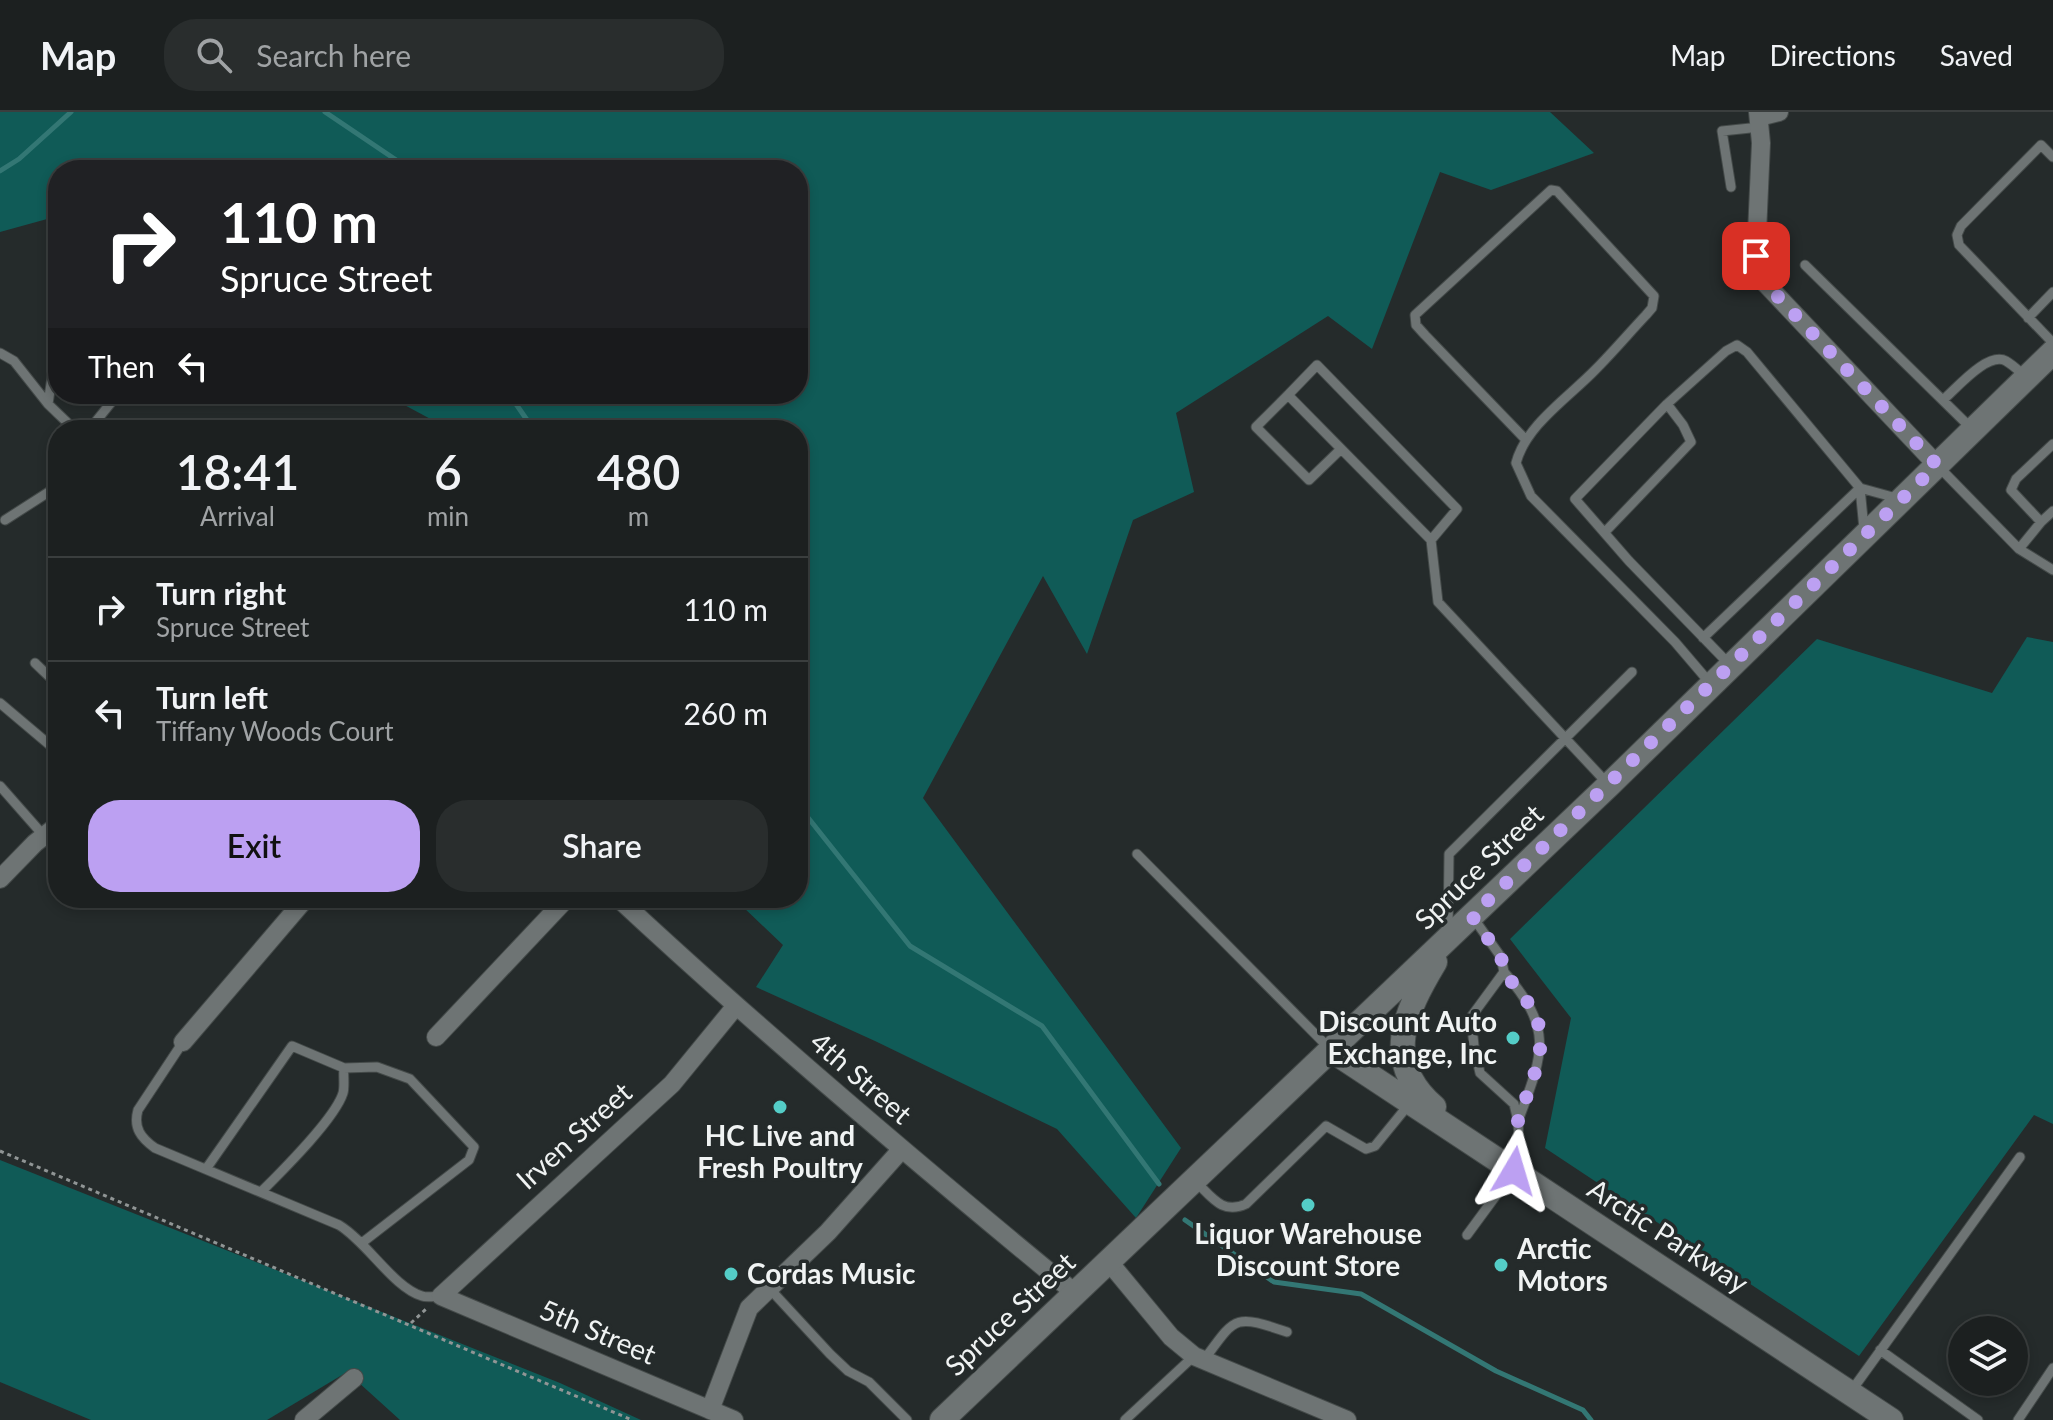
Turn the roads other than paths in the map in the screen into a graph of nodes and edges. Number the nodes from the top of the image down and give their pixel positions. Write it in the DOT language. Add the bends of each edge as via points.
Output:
graph roads {
  1 [pos="1779,112"];
  2 [pos="1759,119"];
  3 [pos="2053,157"];
  4 [pos="1731,187"];
  5 [pos="1805,265"];
  6 [pos="2053,292"];
  7 [pos="2028,318"];
  8 [pos="2053,343"];
  9 [pos="2053,352"];
  10 [pos="0,353"];
  11 [pos="2027,378"];
  12 [pos="1288,395"];
  13 [pos="1943,400"];
  14 [pos="48,404"];
  15 [pos="110,404"];
  16 [pos="1667,404"];
  17 [pos="65,420"];
  18 [pos="97,420"];
  19 [pos="1973,430"];
  20 [pos="1526,440"];
  21 [pos="2053,444"];
  22 [pos="1341,449"];
  23 [pos="1937,465"];
  24 [pos="1860,488"];
  25 [pos="48,492"];
  26 [pos="1901,499"];
  27 [pos="2053,511"];
  28 [pos="5,520"];
  29 [pos="2041,522"];
  30 [pos="1605,532"];
  31 [pos="1865,535"];
  32 [pos="1431,540"];
  33 [pos="2019,549"];
  34 [pos="2053,570"];
  35 [pos="1703,638"];
  36 [pos="35,663"];
  37 [pos="1732,667"];
  38 [pos="1632,672"];
  39 [pos="48,675"];
  40 [pos="1713,685"];
  41 [pos="0,703"];
  42 [pos="1565,738"];
  43 [pos="48,744"];
  44 [pos="1609,785"];
  45 [pos="0,786"];
  46 [pos="48,827"];
  47 [pos="48,833"];
  48 [pos="1137,854"];
  49 [pos="0,879"];
  50 [pos="297,908"];
  51 [pos="558,908"];
  52 [pos="629,908"];
  53 [pos="1472,916"];
  54 [pos="1448,939"];
  55 [pos="1504,972"];
  56 [pos="735,1007"];
  57 [pos="436,1037"];
  58 [pos="183,1042"];
  59 [pos="1331,1050"];
  60 [pos="344,1068"];
  61 [pos="1410,1102"];
  62 [pos="1518,1121"];
  63 [pos="901,1150"];
  64 [pos="2020,1157"];
  65 [pos="206,1169"];
  66 [pos="1514,1171"];
  67 [pos="1195,1181"];
  68 [pos="261,1192"];
  69 [pos="1467,1235"];
  70 [pos="363,1242"];
  71 [pos="1109,1262"];
  72 [pos="769,1288"];
  73 [pos="1075,1293"];
  74 [pos="441,1296"];
  75 [pos="1287,1332"];
  76 [pos="1880,1350"];
  77 [pos="1199,1358"];
  78 [pos="2053,1368"];
  79 [pos="354,1378"];
  80 [pos="1850,1393"];
  81 [pos="710,1410"];
  82 [pos="304,1420"];
  83 [pos="734,1420"];
  84 [pos="907,1420"];
  85 [pos="942,1420"];
  86 [pos="1125,1420"];
  87 [pos="1347,1420"];
  88 [pos="1891,1420"];
  89 [pos="1978,1420"];
  90 [pos="2018,1420"];
  1 -- 2 [label="street"];
  2 -- 4 [label="lane" via="1722,131"];
  2 -- 23 [label="street" via="1756,256 1764,282"];
  3 -- 7 [label="lane" via="2041,145 1957,235 1959,245"];
  5 -- 13 [label="lane"];
  6 -- 7 [label="lane"];
  7 -- 8 [label="lane"];
  9 -- 11 [label="street, Spruce Street"];
  10 -- 14 [label="lane" via="14,361"];
  11 -- 13 [label="lane" via="1994,358"];
  11 -- 19 [label="street, Spruce Street"];
  12 -- 22 [label="lane"];
  12 -- 22 [label="lane" via="1256,427 1309,480"];
  12 -- 32 [label="lane" via="1317,365 1457,509"];
  13 -- 19 [label="lane"];
  14 -- 17 [label="lane"];
  15 -- 18 [label="lane"];
  16 -- 24 [label="lane" via="1737,345"];
  16 -- 30 [label="lane" via="1691,442"];
  16 -- 30 [label="lane" via="1575,499"];
  19 -- 23 [label="street, Spruce Street"];
  20 -- 20 [label="lane" via="1646,315 1654,296 1551,190 1415,315 1416,325"];
  20 -- 40 [label="lane" via="1516,463 1531,496"];
  21 -- 29 [label="lane" via="2011,490"];
  22 -- 32 [label="lane"];
  23 -- 26 [label="street, Spruce Street"];
  23 -- 33 [label="lane"];
  24 -- 26 [label="lane"];
  24 -- 31 [label="lane"];
  24 -- 35 [label="lane"];
  25 -- 28 [label="lane"];
  26 -- 31 [label="street, Spruce Street"];
  27 -- 29 [label="lane"];
  29 -- 33 [label="lane"];
  30 -- 35 [label="lane"];
  31 -- 37 [label="street, Spruce Street"];
  32 -- 42 [label="lane" via="1438,602"];
  33 -- 34 [label="lane"];
  35 -- 37 [label="lane"];
  36 -- 39 [label="lane"];
  37 -- 40 [label="street, Spruce Street"];
  38 -- 42 [label="lane"];
  40 -- 44 [label="street, Spruce Street"];
  41 -- 43 [label="lane"];
  42 -- 44 [label="lane"];
  42 -- 54 [label="lane" via="1449,854"];
  44 -- 53 [label="street, Spruce Street"];
  45 -- 46 [label="lane"];
  47 -- 49 [label="street"];
  48 -- 59 [label="lane"];
  50 -- 58 [label="street"];
  51 -- 57 [label="street"];
  52 -- 56 [label="street, 4th Street"];
  53 -- 54 [label="street, Spruce Street"];
  53 -- 55 [label="lane" via="1501,957"];
  54 -- 59 [label="street, Spruce Street"];
  54 -- 66 [label="street" via="1406,1019 1402,1040 1407,1075 1427,1101"];
  55 -- 62 [label="lane" via="1524,994 1540,1029 1540,1058"];
  55 -- 62 [label="lane" via="1471,1017 1480,1073 1514,1104"];
  56 -- 63 [label="street, 4th Street"];
  56 -- 74 [label="street, Irven Street" via="672,1084"];
  58 -- 65 [label="lane" via="136,1118 143,1139 155,1148"];
  59 -- 61 [label="street, Arctic Parkway"];
  59 -- 67 [label="street, Spruce Street"];
  60 -- 65 [label="lane" via="292,1046"];
  60 -- 68 [label="lane" via="343,1093 330,1113"];
  60 -- 70 [label="lane" via="377,1067 410,1079 474,1147 469,1160"];
  61 -- 66 [label="street, Arctic Parkway"];
  61 -- 67 [label="lane" via="1375,1146 1366,1149 1326,1126 1235,1209 1222,1206"];
  62 -- 66 [label="lane"];
  63 -- 72 [label="street"];
  63 -- 73 [label="street, 4th Street"];
  64 -- 76 [label="lane"];
  65 -- 68 [label="lane"];
  66 -- 69 [label="lane"];
  66 -- 80 [label="street, Arctic Parkway"];
  67 -- 71 [label="street, Spruce Street"];
  68 -- 70 [label="lane" via="339,1225"];
  70 -- 74 [label="lane" via="419,1296"];
  71 -- 73 [label="street, Spruce Street"];
  71 -- 77 [label="street" via="1171,1337"];
  72 -- 81 [label="street" via="749,1308"];
  72 -- 84 [label="lane" via="830,1354 869,1382"];
  73 -- 85 [label="street, Spruce Street"];
  74 -- 81 [label="street, 5th Street"];
  75 -- 77 [label="lane" via="1251,1319 1229,1325"];
  76 -- 80 [label="lane"];
  76 -- 89 [label="lane"];
  77 -- 86 [label="lane"];
  77 -- 87 [label="street"];
  78 -- 90 [label="lane"];
  79 -- 82 [label="street"];
  80 -- 88 [label="street, Arctic Parkway"];
  81 -- 83 [label="street, 5th Street"];
}
